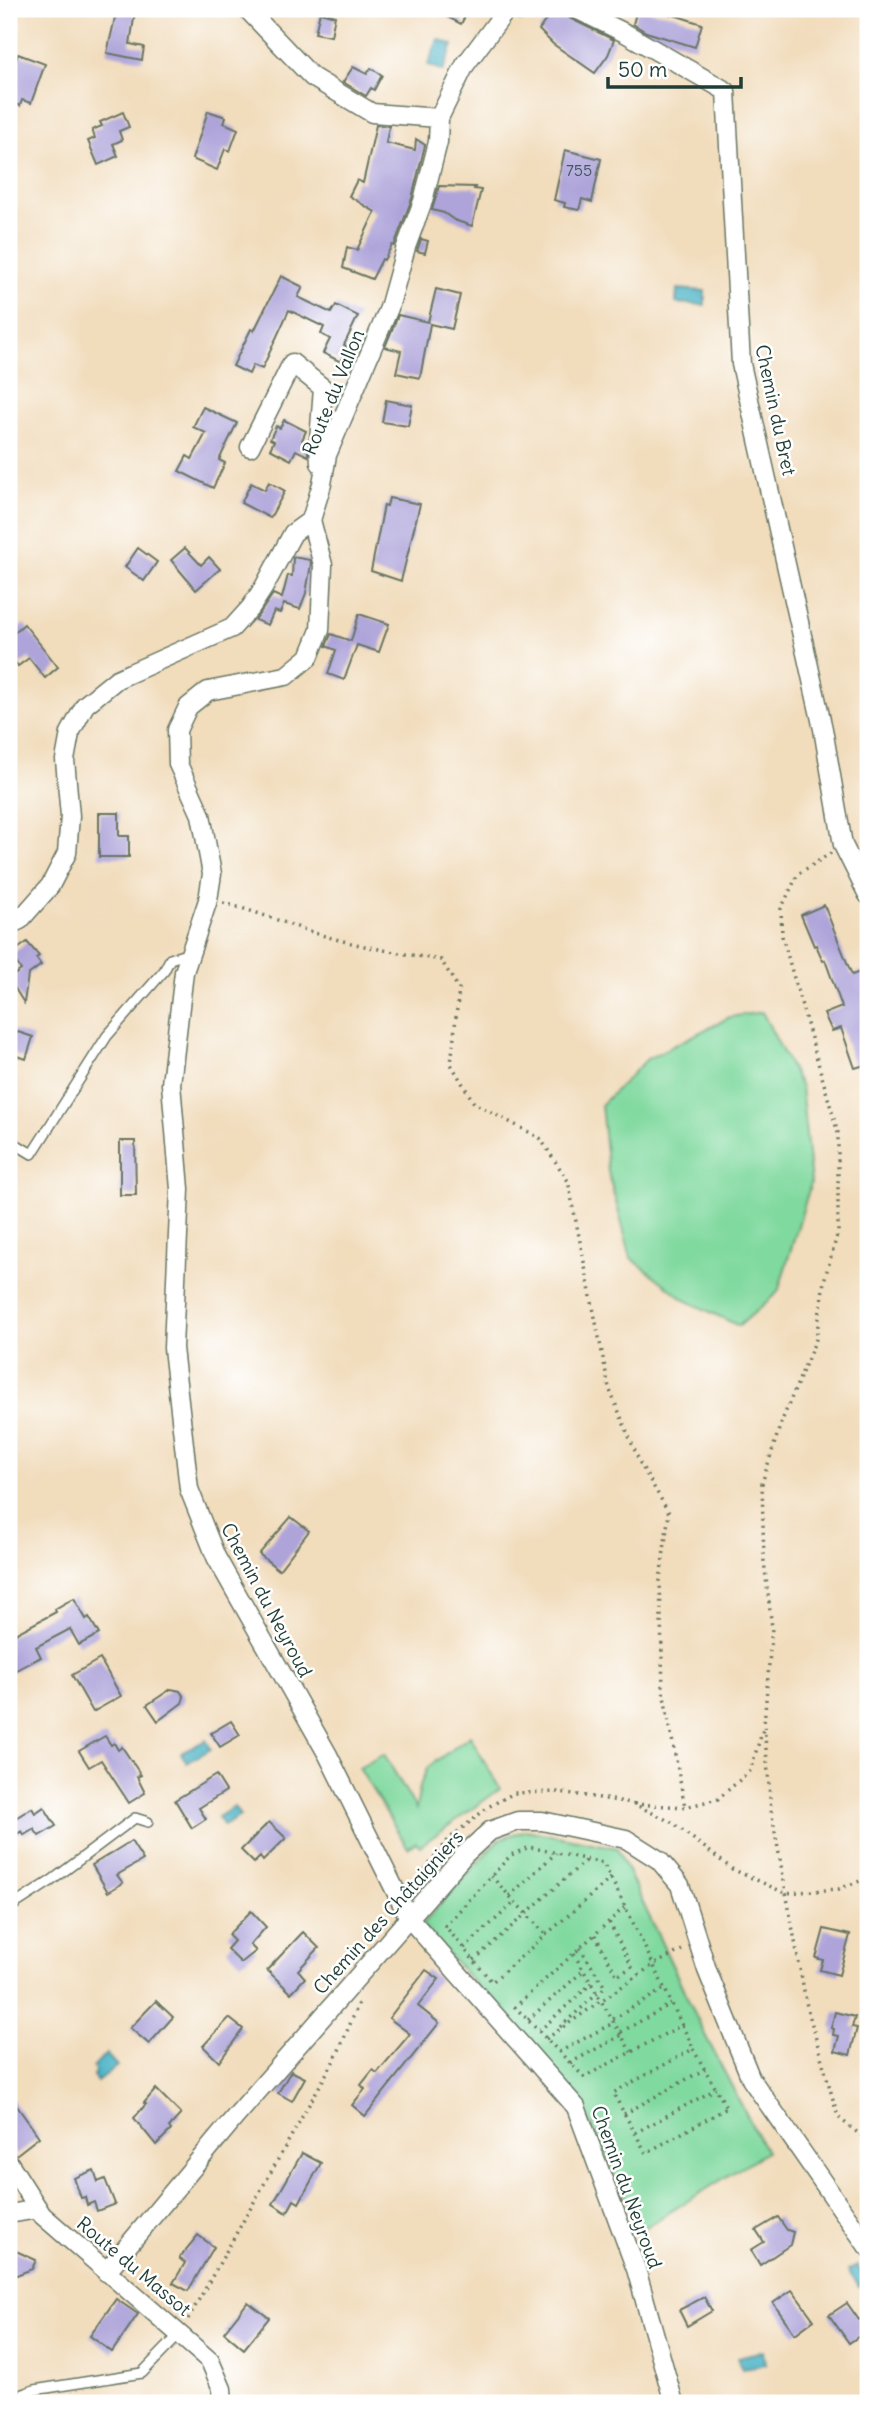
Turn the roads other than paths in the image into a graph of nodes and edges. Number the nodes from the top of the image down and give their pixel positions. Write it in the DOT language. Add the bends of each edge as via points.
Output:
graph roads {
  1 [pos="247,9"];
  2 [pos="508,9"];
  3 [pos="513,9"];
  4 [pos="541,9"];
  5 [pos="576,9"];
  6 [pos="439,118"];
  7 [pos="250,447"];
  8 [pos="322,484"];
  9 [pos="311,520"];
  10 [pos="868,895"];
  11 [pos="9,925"];
  12 [pos="190,953"];
  13 [pos="9,1140"];
  14 [pos="148,1822"];
  15 [pos="9,1908"];
  16 [pos="409,1919"];
  17 [pos="9,2163"];
  18 [pos="38,2209"];
  19 [pos="9,2214"];
  20 [pos="868,2247"];
  21 [pos="106,2272"];
  22 [pos="181,2333"];
  23 [pos="9,2399"];
  24 [pos="223,2403"];
  25 [pos="674,2403"];
  1 -- 6 [label="street" via="312,77 372,113"];
  2 -- 6 [label="street, Route du Vallon" via="466,65"];
  3 -- 4 [label="street"];
  5 -- 10 [label="street, Chemin du Bret" via="726,91 741,364 823,729 843,845"];
  6 -- 8 [label="street, Route du Vallon" via="438,142 423,201 389,308 327,454"];
  7 -- 8 [label="street" via="292,363 323,388"];
  8 -- 9 [label="street, Route du Vallon"];
  9 -- 11 [label="street, Route du Vallon" via="293,533 264,587 232,628 117,679 85,705 70,733 65,760 70,816 67,853 50,886 20,920"];
  9 -- 12 [label="street, Chemin du Neyroud" via="323,565 320,630 309,657 286,676 208,691 188,707 177,730 178,764 201,815 212,874"];
  12 -- 13 [label="lane" via="170,959 107,1035 32,1154"];
  12 -- 16 [label="street, Chemin du Neyroud" via="171,1084 180,1189 173,1348 189,1489 216,1557 328,1755"];
  14 -- 15 [label="lane" via="135,1818"];
  16 -- 20 [label="street, Chemin des Châtaigniers" via="490,1831 518,1821 542,1821 626,1839 659,1860 680,1885 751,2079"];
  16 -- 21 [label="street, Chemin des Châtaigniers"];
  16 -- 25 [label="street, Chemin du Neyroud" via="576,2107 636,2269"];
  17 -- 18 [label="street, Route du Massot"];
  18 -- 19 [label="street"];
  18 -- 21 [label="street, Route du Massot"];
  21 -- 22 [label="street, Route du Massot"];
  22 -- 23 [label="lane" via="142,2373 34,2390"];
  22 -- 24 [label="street, Route du Massot" via="210,2361"];
}
